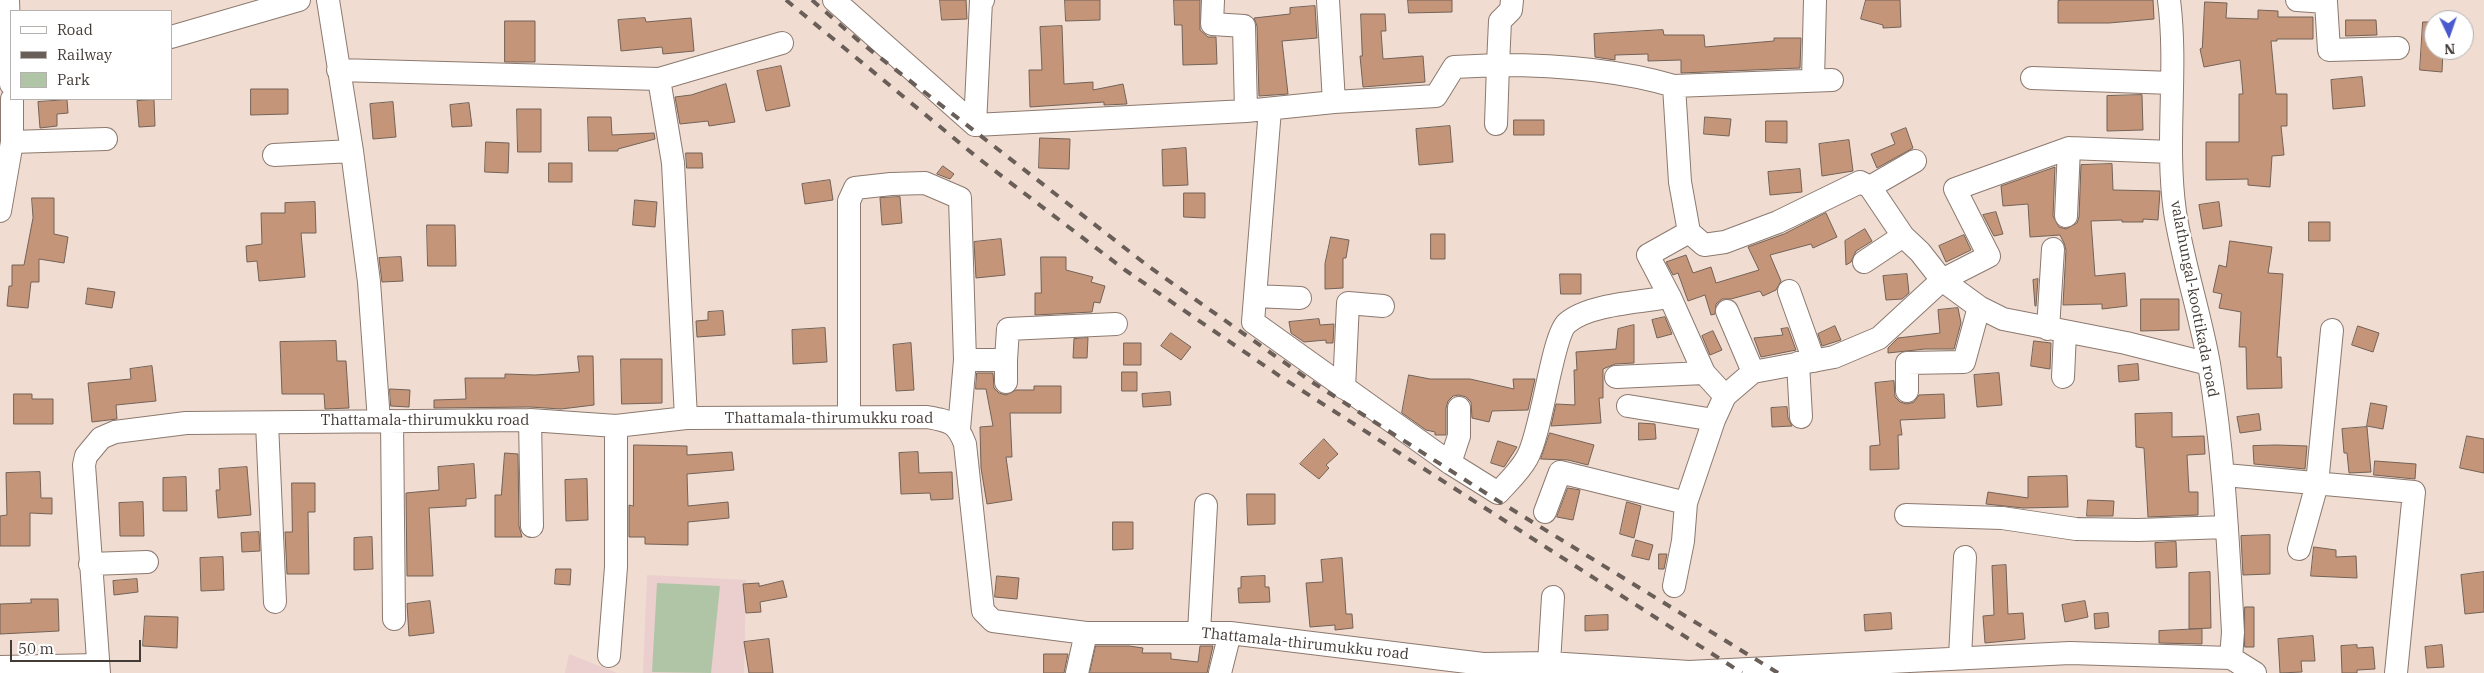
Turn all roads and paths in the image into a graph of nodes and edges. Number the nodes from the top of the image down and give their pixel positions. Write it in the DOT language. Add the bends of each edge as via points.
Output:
graph roads {
  1 [pos="8,0"];
  2 [pos="299,0"];
  3 [pos="328,0"];
  4 [pos="834,0"];
  5 [pos="983,0"];
  6 [pos="1213,0"];
  7 [pos="1328,0"];
  8 [pos="1512,0"];
  9 [pos="1815,0"];
  10 [pos="2169,0"];
  11 [pos="2297,0"];
  12 [pos="172,37"];
  13 [pos="782,42"];
  14 [pos="2398,48"];
  15 [pos="10,53"];
  16 [pos="1498,65"];
  17 [pos="338,70"];
  18 [pos="2032,78"];
  19 [pos="659,79"];
  20 [pos="2172,83"];
  21 [pos="1674,86"];
  22 [pos="12,100"];
  23 [pos="1334,102"];
  24 [pos="1270,109"];
  25 [pos="1246,111"];
  26 [pos="1496,124"];
  27 [pos="975,125"];
  28 [pos="106,139"];
  29 [pos="12,142"];
  30 [pos="2069,148"];
  31 [pos="352,151"];
  32 [pos="2171,152"];
  33 [pos="274,155"];
  34 [pos="1915,161"];
  35 [pos="1870,187"];
  36 [pos="0,211"];
  37 [pos="2066,216"];
  38 [pos="1689,232"];
  39 [pos="1903,236"];
  40 [pos="2053,249"];
  41 [pos="1864,262"];
  42 [pos="1942,280"];
  43 [pos="1789,291"];
  44 [pos="1255,296"];
  45 [pos="1670,297"];
  46 [pos="1300,298"];
  47 [pos="1383,306"];
  48 [pos="1979,307"];
  49 [pos="1727,311"];
  50 [pos="1116,324"];
  51 [pos="2056,330"];
  52 [pos="2332,330"];
  53 [pos="965,360"];
  54 [pos="1006,360"];
  55 [pos="1806,362"];
  56 [pos="2209,364"];
  57 [pos="1752,372"];
  58 [pos="1704,374"];
  59 [pos="1616,377"];
  60 [pos="2063,377"];
  61 [pos="1006,382"];
  62 [pos="1344,388"];
  63 [pos="1907,391"];
  64 [pos="1725,396"];
  65 [pos="1628,406"];
  66 [pos="1459,408"];
  67 [pos="849,417"];
  68 [pos="1801,417"];
  69 [pos="686,418"];
  70 [pos="530,420"];
  71 [pos="1714,420"];
  72 [pos="385,421"];
  73 [pos="267,423"];
  74 [pos="616,426"];
  75 [pos="959,429"];
  76 [pos="1450,463"];
  77 [pos="2224,475"];
  78 [pos="2317,484"];
  79 [pos="1686,503"];
  80 [pos="1206,505"];
  81 [pos="1545,512"];
  82 [pos="1906,515"];
  83 [pos="532,526"];
  84 [pos="2227,527"];
  85 [pos="2299,549"];
  86 [pos="1965,557"];
  87 [pos="147,562"];
  88 [pos="90,564"];
  89 [pos="1674,586"];
  90 [pos="1553,597"];
  91 [pos="276,602"];
  92 [pos="394,619"];
  93 [pos="1199,632"];
  94 [pos="1086,633"];
  95 [pos="1230,633"];
  96 [pos="609,656"];
  97 [pos="1960,657"];
  98 [pos="2232,658"];
  99 [pos="1549,663"];
  100 [pos="2112,664"];
  101 [pos="0,668"];
  102 [pos="1483,668"];
  103 [pos="98,669"];
  104 [pos="1077,673"];
  105 [pos="1220,673"];
  106 [pos="1689,673"];
  107 [pos="2255,673"];
  108 [pos="2396,673"];
  1 -- 15 [label="street"];
  2 -- 12 [label="street"];
  3 -- 17 [label="street"];
  4 -- 27 [label="street"];
  5 -- 27 [label="street"];
  6 -- 25 [label="street" via="1212,24 1244,26"];
  7 -- 23 [label="street"];
  8 -- 16 [label="street" via="1511,10 1500,20"];
  9 -- 21 [label="street" via="1823,80"];
  10 -- 20 [label="street, valathungal-koottikada road" via="2174,48"];
  11 -- 14 [label="street" via="2326,2 2329,50"];
  13 -- 19 [label="street"];
  16 -- 21 [label="street" via="1547,65 1633,76"];
  16 -- 23 [label="street" via="1454,67 1436,96"];
  16 -- 26 [label="street"];
  17 -- 19 [label="street"];
  17 -- 31 [label="street"];
  18 -- 20 [label="street"];
  19 -- 69 [label="street" via="673,163"];
  20 -- 32 [label="street, valathungal-koottikada road"];
  21 -- 38 [label="street" via="1680,182"];
  22 -- 29 [label="street"];
  23 -- 24 [label="street"];
  24 -- 25 [label="street"];
  24 -- 44 [label="street"];
  25 -- 27 [label="street"];
  28 -- 29 [label="street"];
  29 -- 36 [label="street"];
  30 -- 32 [label="street"];
  30 -- 37 [label="street"];
  30 -- 42 [label="street" via="1955,189 1988,256"];
  31 -- 33 [label="street"];
  31 -- 72 [label="street"];
  32 -- 56 [label="street, valathungal-koottikada road" via="2176,212"];
  34 -- 35 [label="street"];
  35 -- 38 [label="street" via="1860,182 1778,222 1726,242 1704,245"];
  35 -- 39 [label="street"];
  38 -- 45 [label="street" via="1648,255"];
  39 -- 41 [label="street"];
  39 -- 42 [label="street"];
  40 -- 51 [label="street"];
  42 -- 48 [label="street"];
  42 -- 55 [label="street" via="1879,338 1834,357"];
  43 -- 55 [label="street"];
  44 -- 46 [label="street"];
  44 -- 62 [label="street" via="1253,322"];
  45 -- 58 [label="street"];
  45 -- 76 [label="street" via="1604,308 1581,314 1566,324 1528,457 1498,493"];
  47 -- 62 [label="street" via="1348,303"];
  48 -- 51 [label="street" via="2003,319"];
  48 -- 63 [label="street" via="1964,362 1907,363"];
  49 -- 57 [label="street"];
  50 -- 54 [label="street" via="1008,329"];
  51 -- 56 [label="street"];
  51 -- 60 [label="street"];
  52 -- 78 [label="street"];
  53 -- 54 [label="street"];
  53 -- 67 [label="street" via="960,198 925,183 855,188 849,201"];
  53 -- 75 [label="street"];
  54 -- 61 [label="street"];
  55 -- 57 [label="street"];
  55 -- 68 [label="street"];
  56 -- 77 [label="street, valathungal-koottikada road"];
  57 -- 64 [label="street"];
  58 -- 59 [label="street"];
  58 -- 64 [label="street"];
  62 -- 76 [label="street"];
  64 -- 71 [label="street"];
  65 -- 71 [label="street"];
  66 -- 76 [label="street" via="1459,436"];
  67 -- 69 [label="street, Thattamala-thirumukku road"];
  67 -- 75 [label="street, Thattamala-thirumukku road" via="927,417 946,421"];
  69 -- 74 [label="street, Thattamala-thirumukku road"];
  70 -- 72 [label="street, Thattamala-thirumukku road"];
  70 -- 74 [label="street, Thattamala-thirumukku road"];
  70 -- 83 [label="street"];
  71 -- 79 [label="street"];
  72 -- 73 [label="street, Thattamala-thirumukku road"];
  72 -- 92 [label="street"];
  73 -- 88 [label="street, Thattamala-thirumukku road" via="186,423 115,432 101,438 86,456 84,465"];
  73 -- 91 [label="street"];
  74 -- 96 [label="street" via="616,567"];
  75 -- 94 [label="street, Thattamala-thirumukku road" via="967,460 983,611 993,621"];
  77 -- 78 [label="street"];
  77 -- 84 [label="street, valathungal-koottikada road"];
  78 -- 85 [label="street"];
  78 -- 108 [label="street" via="2414,492"];
  79 -- 81 [label="street" via="1560,472"];
  79 -- 89 [label="street"];
  80 -- 93 [label="street"];
  82 -- 84 [label="street" via="2002,518 2076,529"];
  84 -- 98 [label="street, valathungal-koottikada road"];
  86 -- 97 [label="street"];
  87 -- 88 [label="street"];
  88 -- 103 [label="street, Thattamala-thirumukku road"];
  90 -- 99 [label="street"];
  93 -- 94 [label="street, Thattamala-thirumukku road"];
  93 -- 95 [label="street, Thattamala-thirumukku road"];
  94 -- 104 [label="street"];
  95 -- 102 [label="street, Thattamala-thirumukku road"];
  95 -- 105 [label="street"];
  97 -- 100 [label="street, Thattamala-thirumukku road" via="2070,653"];
  97 -- 106 [label="street, Thattamala-thirumukku road"];
  98 -- 100 [label="street, Thattamala-thirumukku road"];
  98 -- 107 [label="street"];
  99 -- 102 [label="street, Thattamala-thirumukku road"];
  99 -- 106 [label="street, Thattamala-thirumukku road"];
  101 -- 103 [label="street"];
}
